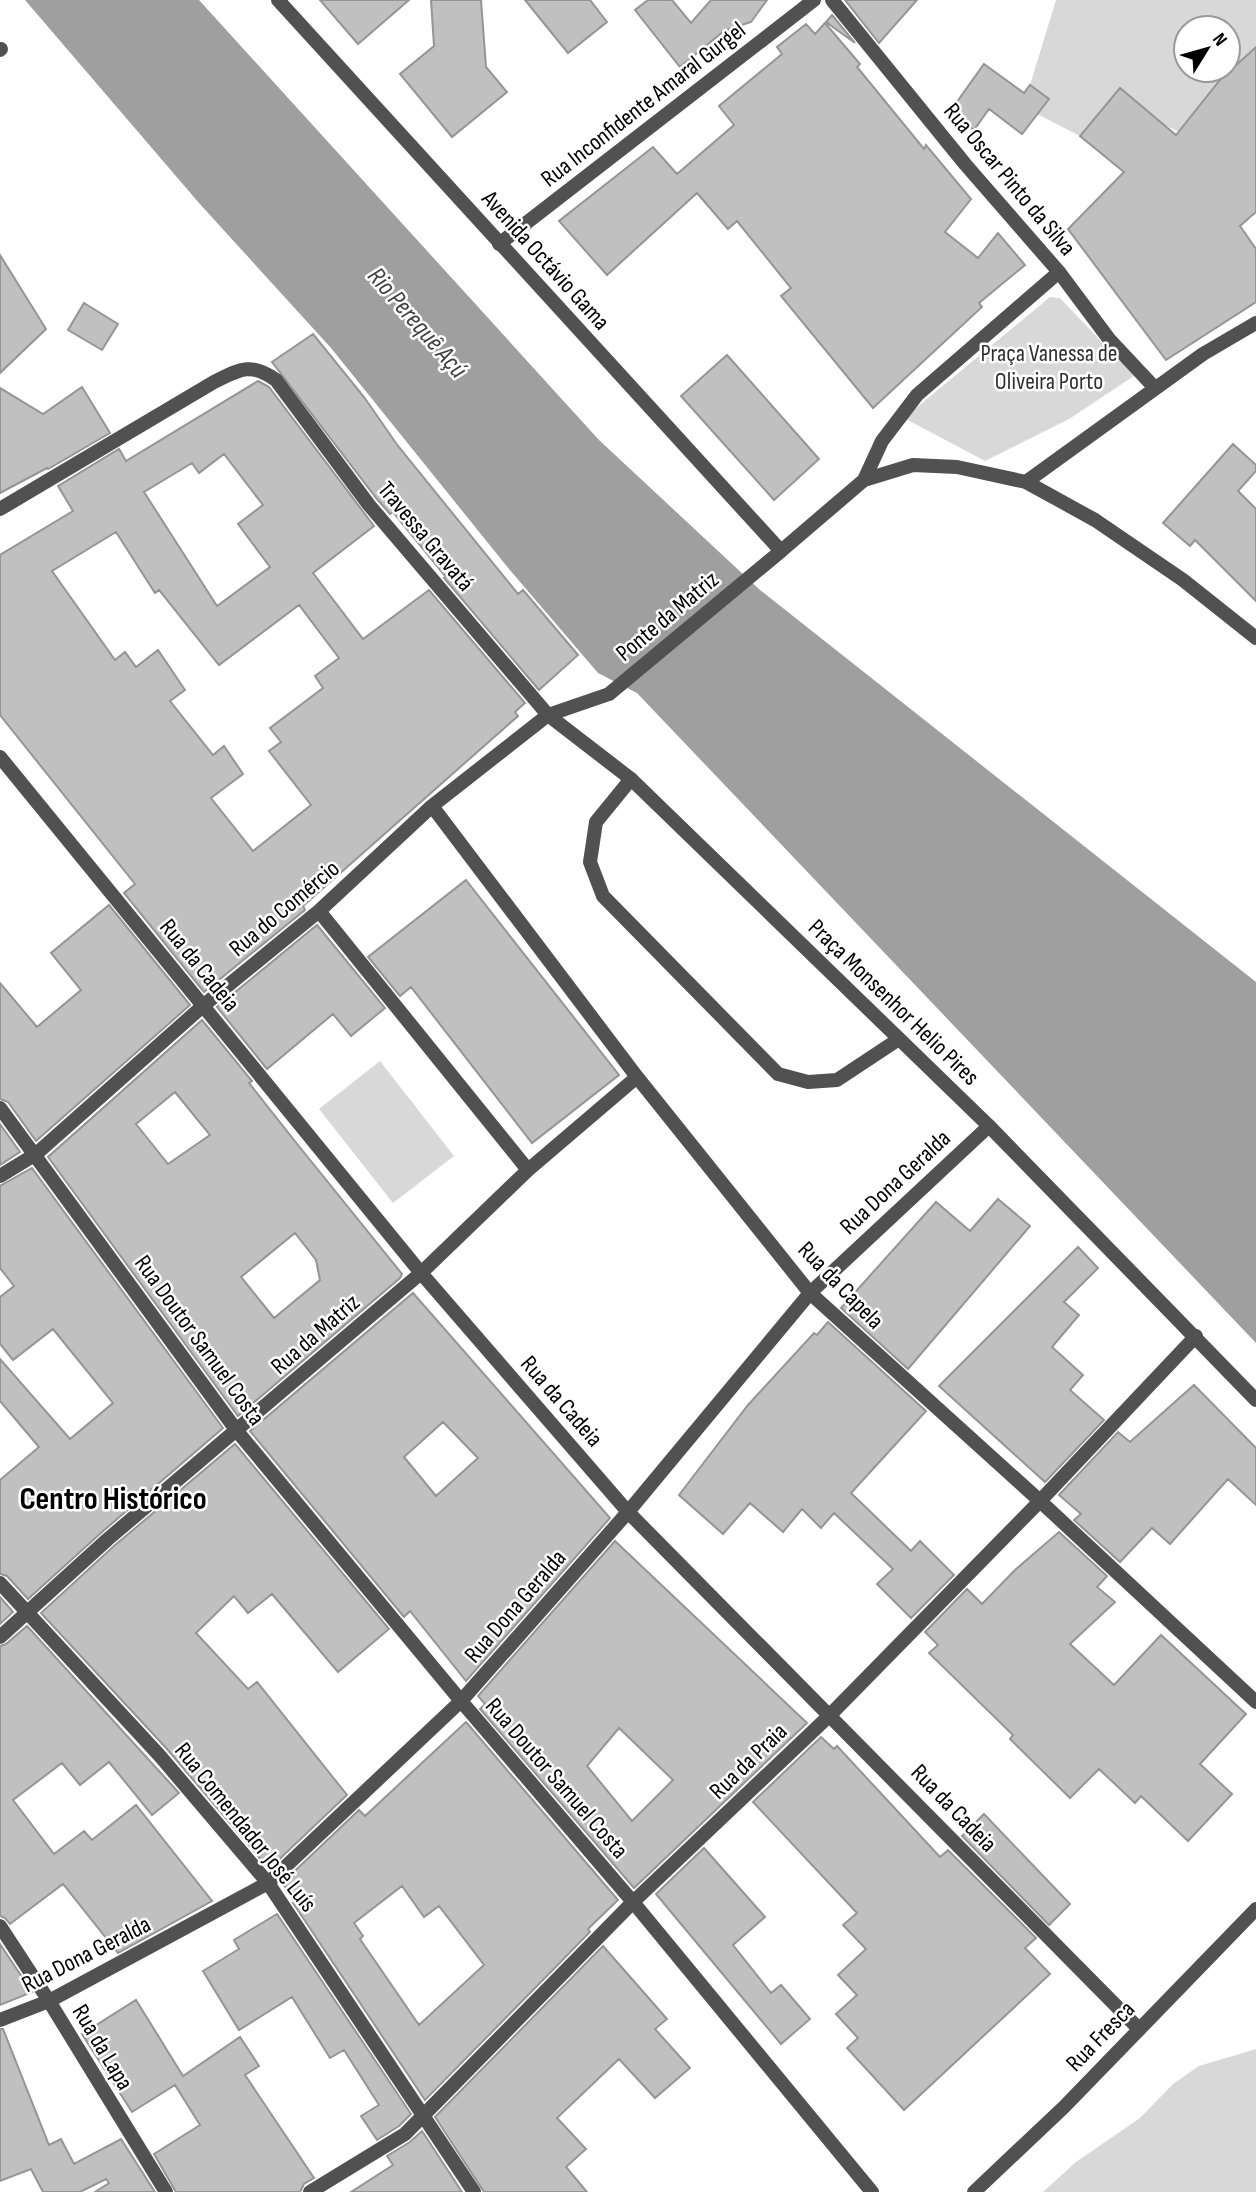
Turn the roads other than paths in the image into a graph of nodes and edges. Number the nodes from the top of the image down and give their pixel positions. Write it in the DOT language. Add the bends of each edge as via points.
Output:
graph roads {
  1 [pos="278,0"];
  2 [pos="814,0"];
  3 [pos="832,0"];
  4 [pos="499,244"];
  5 [pos="1059,272"];
  6 [pos="1256,323"];
  7 [pos="1154,387"];
  8 [pos="864,480"];
  9 [pos="1026,482"];
  10 [pos="0,509"];
  11 [pos="781,551"];
  12 [pos="1256,638"];
  13 [pos="609,694"];
  14 [pos="548,715"];
  15 [pos="0,757"];
  16 [pos="631,779"];
  17 [pos="432,806"];
  18 [pos="319,911"];
  19 [pos="204,1004"];
  20 [pos="900,1039"];
  21 [pos="637,1077"];
  22 [pos="0,1108"];
  23 [pos="989,1126"];
  24 [pos="36,1154"];
  25 [pos="527,1170"];
  26 [pos="0,1176"];
  27 [pos="421,1273"];
  28 [pos="810,1293"];
  29 [pos="1196,1336"];
  30 [pos="1256,1400"];
  31 [pos="237,1431"];
  32 [pos="1040,1501"];
  33 [pos="628,1512"];
  34 [pos="0,1583"];
  35 [pos="27,1615"];
  36 [pos="0,1637"];
  37 [pos="461,1701"];
  38 [pos="1256,1702"];
  39 [pos="830,1715"];
  40 [pos="268,1883"];
  41 [pos="633,1902"];
  42 [pos="1256,1909"];
  43 [pos="0,1926"];
  44 [pos="49,2001"];
  45 [pos="0,2020"];
  46 [pos="1139,2029"];
  47 [pos="423,2117"];
  48 [pos="166,2192"];
  49 [pos="310,2192"];
  50 [pos="474,2192"];
  51 [pos="872,2192"];
  52 [pos="974,2192"];
  1 -- 4 [label="street, Avenida Octávio Gama"];
  2 -- 4 [label="street, Rua Inconfidente Amaral Gurgel"];
  3 -- 5 [label="street, Rua Oscar Pinto da Silva"];
  4 -- 11 [label="street, Avenida Octávio Gama"];
  5 -- 7 [label="street, Rua Oscar Pinto da Silva"];
  5 -- 8 [label="street" via="917,395 882,440"];
  6 -- 7 [label="street"];
  7 -- 9 [label="street"];
  8 -- 9 [label="street" via="913,465 957,467"];
  8 -- 11 [label="street, Ponte da Matriz"];
  9 -- 12 [label="street" via="1095,520 1183,580"];
  10 -- 14 [label="street, Travessa Gravatá" via="236,371 253,368 276,380 369,505"];
  11 -- 13 [label="street, Ponte da Matriz"];
  13 -- 14 [label="street, Rua do Comércio"];
  14 -- 16 [label="street, Praça Monsenhor Helio Pires"];
  14 -- 17 [label="street, Rua do Comércio"];
  15 -- 19 [label="street, Rua da Cadeia"];
  16 -- 20 [label="street, Praça Monsenhor Helio Pires"];
  16 -- 20 [label="street" via="597,822 590,862 603,896 778,1074 808,1082 837,1080"];
  17 -- 18 [label="street, Rua do Comércio"];
  17 -- 21 [label="street, Rua da Capela"];
  18 -- 19 [label="street, Rua do Comércio"];
  18 -- 25 [label="street"];
  19 -- 24 [label="street, Rua do Comércio"];
  19 -- 27 [label="street, Rua da Cadeia"];
  20 -- 23 [label="street, Praça Monsenhor Helio Pires"];
  21 -- 25 [label="street, Rua da Matriz"];
  21 -- 28 [label="street, Rua da Capela"];
  22 -- 24 [label="street, Rua Doutor Samuel Costa"];
  23 -- 28 [label="street, Rua Dona Geralda"];
  23 -- 29 [label="street, Praça Monsenhor Helio Pires"];
  24 -- 26 [label="street, Rua do Comércio"];
  24 -- 31 [label="street, Rua Doutor Samuel Costa"];
  25 -- 27 [label="street, Rua da Matriz"];
  27 -- 31 [label="street, Rua da Matriz"];
  27 -- 33 [label="street, Rua da Cadeia"];
  28 -- 32 [label="street, Rua da Capela"];
  28 -- 33 [label="street, Rua Dona Geralda"];
  29 -- 30 [label="street"];
  29 -- 32 [label="street, Rua da Praia"];
  31 -- 35 [label="street, Rua da Matriz" via="108,1539"];
  31 -- 37 [label="street, Rua Doutor Samuel Costa"];
  32 -- 38 [label="street, Rua da Capela"];
  32 -- 39 [label="street, Rua da Praia"];
  33 -- 37 [label="street, Rua Dona Geralda"];
  33 -- 39 [label="street, Rua da Cadeia"];
  34 -- 35 [label="street, Rua Comendador José Luís"];
  35 -- 36 [label="street, Rua da Matriz"];
  35 -- 40 [label="street, Rua Comendador José Luís" via="160,1756"];
  37 -- 40 [label="street, Rua Dona Geralda"];
  37 -- 41 [label="street, Rua Doutor Samuel Costa"];
  39 -- 41 [label="street, Rua da Praia"];
  39 -- 46 [label="street, Rua da Cadeia"];
  40 -- 44 [label="street, Rua Dona Geralda"];
  40 -- 47 [label="street, Rua Comendador José Luís"];
  41 -- 47 [label="street, Rua da Praia"];
  41 -- 51 [label="street, Rua Doutor Samuel Costa"];
  42 -- 46 [label="street, Rua Fresca"];
  43 -- 44 [label="street, Rua da Lapa"];
  44 -- 45 [label="street, Rua Dona Geralda"];
  44 -- 48 [label="street, Rua da Lapa"];
  46 -- 52 [label="street, Rua Fresca"];
  47 -- 49 [label="street, Rua da Praia" via="405,2134"];
  47 -- 50 [label="street, Rua Comendador José Luís"];
}
